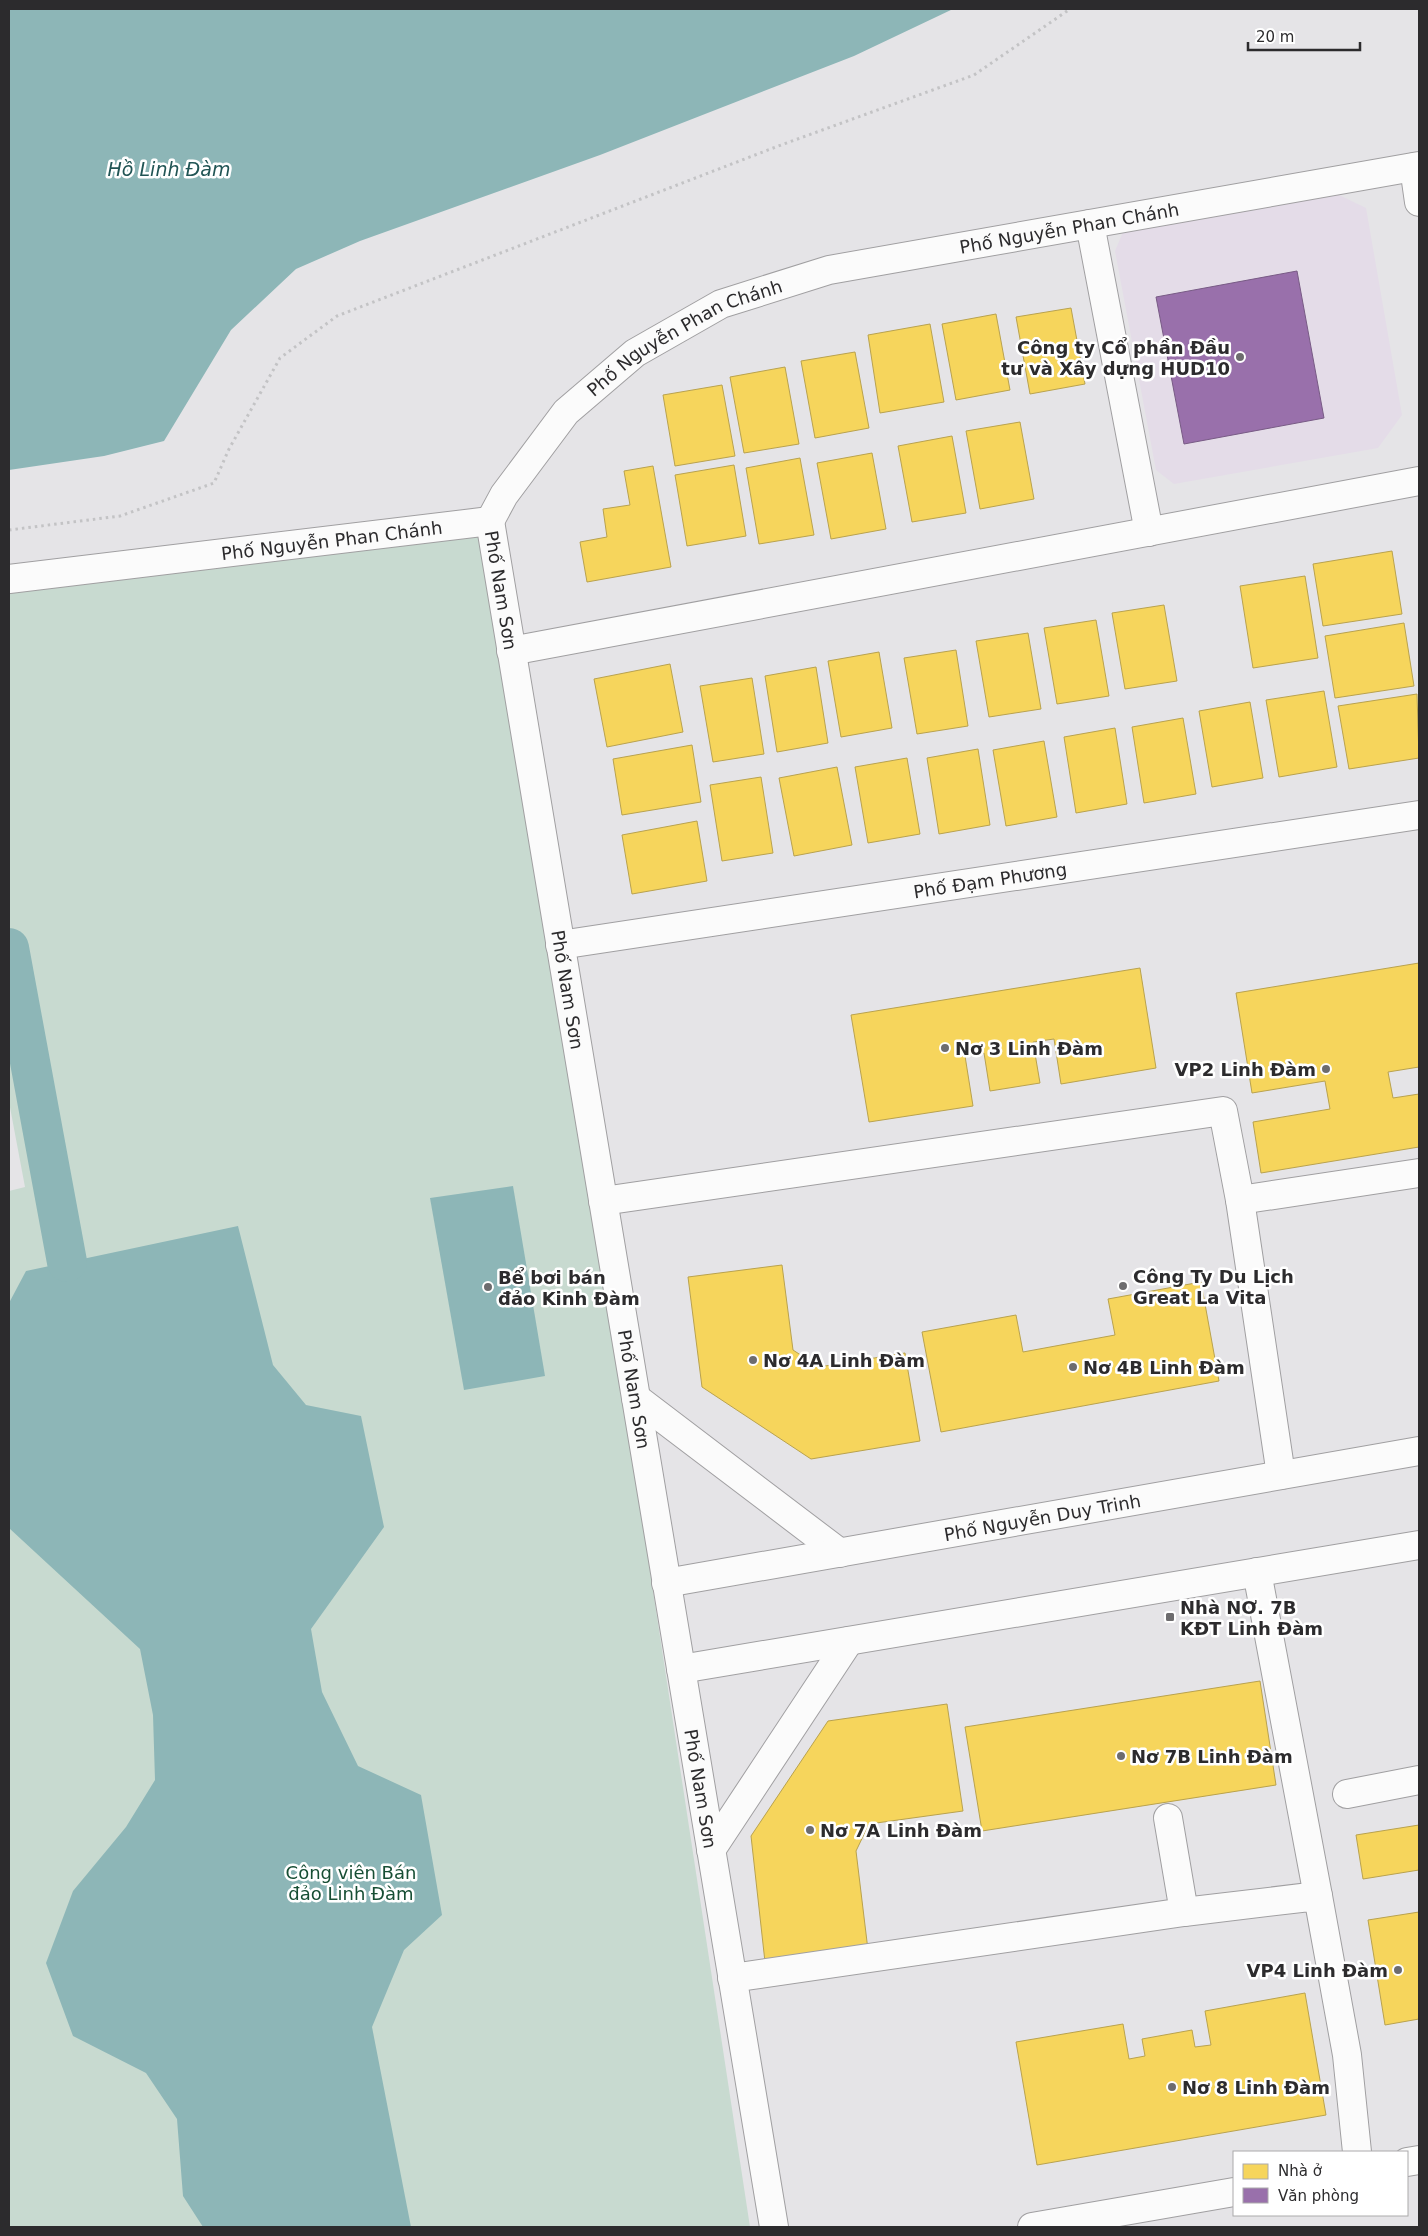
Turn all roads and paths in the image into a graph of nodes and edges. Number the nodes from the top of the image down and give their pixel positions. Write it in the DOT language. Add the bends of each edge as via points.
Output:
graph roads {
  1 [pos="1070,9"];
  2 [pos="1416,167"];
  3 [pos="1419,202"];
  4 [pos="1090,224"];
  5 [pos="1419,481"];
  6 [pos="490,521"];
  7 [pos="9,530"];
  8 [pos="1149,532"];
  9 [pos="9,579"];
  10 [pos="511,651"];
  11 [pos="1419,815"];
  12 [pos="560,945"];
  13 [pos="1419,1173"];
  14 [pos="1240,1200"];
  15 [pos="603,1202"];
  16 [pos="636,1398"];
  17 [pos="1419,1451"];
  18 [pos="1281,1475"];
  19 [pos="1419,1545"];
  20 [pos="840,1553"];
  21 [pos="1257,1572"];
  22 [pos="666,1583"];
  23 [pos="849,1641"];
  24 [pos="681,1669"];
  25 [pos="1419,1780"];
  26 [pos="1347,1794"];
  27 [pos="1168,1818"];
  28 [pos="711,1850"];
  29 [pos="1318,1896"];
  30 [pos="1184,1912"];
  31 [pos="732,1978"];
  32 [pos="1357,2151"];
  33 [pos="1233,2192"];
  34 [pos="774,2227"];
  35 [pos="1032,2227"];
  1 -- 7 [label="path" via="974,75 781,145 338,316 280,358 229,449 214,483 120,516"];
  2 -- 3 [label="street"];
  2 -- 4 [label="street, Phố Nguyễn Phan Chánh"];
  4 -- 6 [label="street, Phố Nguyễn Phan Chánh" via="829,270 721,304 635,353 566,412 504,495"];
  4 -- 8 [label="street"];
  5 -- 8 [label="street"];
  6 -- 9 [label="street, Phố Nguyễn Phan Chánh"];
  6 -- 10 [label="street, Phố Nam Sơn"];
  8 -- 10 [label="street"];
  10 -- 12 [label="street, Phố Nam Sơn"];
  11 -- 12 [label="street, Phố Đạm Phương"];
  12 -- 15 [label="street, Phố Nam Sơn"];
  13 -- 14 [label="street"];
  14 -- 15 [label="street" via="1223,1110"];
  14 -- 18 [label="street"];
  15 -- 16 [label="street, Phố Nam Sơn"];
  16 -- 20 [label="street"];
  16 -- 22 [label="street, Phố Nam Sơn"];
  17 -- 18 [label="street, Phố Nguyễn Duy Trinh"];
  18 -- 20 [label="street, Phố Nguyễn Duy Trinh"];
  19 -- 21 [label="street"];
  20 -- 22 [label="street, Phố Nguyễn Duy Trinh"];
  21 -- 23 [label="street"];
  21 -- 29 [label="street"];
  22 -- 24 [label="street, Phố Nam Sơn"];
  23 -- 24 [label="street"];
  23 -- 28 [label="street"];
  24 -- 28 [label="street, Phố Nam Sơn"];
  25 -- 26 [label="street"];
  27 -- 30 [label="street"];
  28 -- 31 [label="street, Phố Nam Sơn"];
  29 -- 30 [label="street"];
  29 -- 32 [label="street" via="1347,2055"];
  30 -- 31 [label="street"];
  31 -- 34 [label="street, Phố Nam Sơn"];
  33 -- 35 [label="street"];
}
